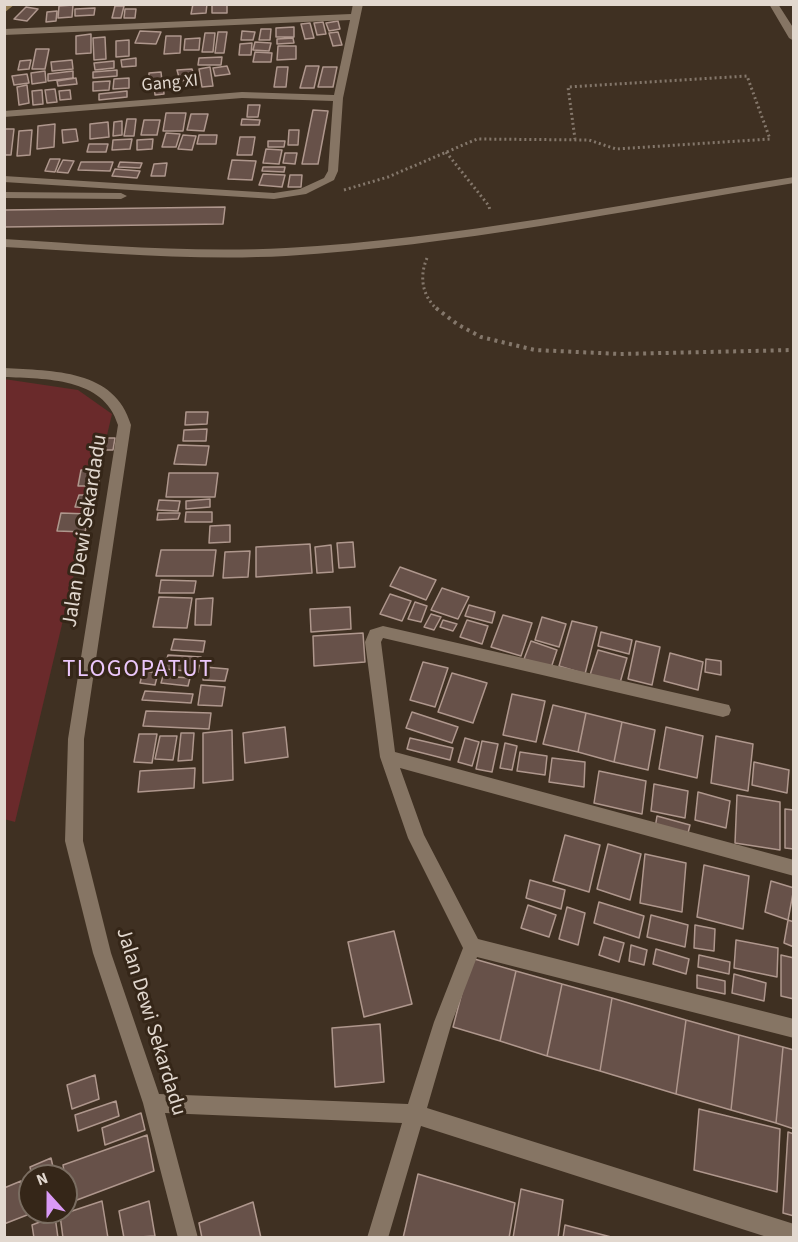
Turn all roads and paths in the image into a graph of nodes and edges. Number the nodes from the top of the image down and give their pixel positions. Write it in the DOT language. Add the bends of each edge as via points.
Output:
graph roads {
  1 [pos="11,4"];
  2 [pos="358,4"];
  3 [pos="773,4"];
  4 [pos="4,10"];
  5 [pos="355,17"];
  6 [pos="4,32"];
  7 [pos="794,38"];
  8 [pos="338,98"];
  9 [pos="4,114"];
  10 [pos="575,140"];
  11 [pos="446,152"];
  12 [pos="4,179"];
  13 [pos="794,180"];
  14 [pos="302,192"];
  15 [pos="4,195"];
  16 [pos="274,196"];
  17 [pos="491,214"];
  18 [pos="438,237"];
  19 [pos="4,243"];
  20 [pos="794,350"];
  21 [pos="4,372"];
  22 [pos="723,710"];
  23 [pos="388,757"];
  24 [pos="794,868"];
  25 [pos="472,947"];
  26 [pos="794,1029"];
  27 [pos="153,1103"];
  28 [pos="415,1114"];
  29 [pos="794,1234"];
  30 [pos="188,1238"];
  31 [pos="377,1238"];
  1 -- 4 [label="main road"];
  2 -- 5 [label="street"];
  3 -- 7 [label="street"];
  5 -- 6 [label="street"];
  5 -- 8 [label="street"];
  8 -- 9 [label="street, Gang XI" via="242,95"];
  8 -- 14 [label="street" via="333,171 329,180"];
  10 -- 10 [label="path" via="589,140 616,149 770,139 747,76 568,87"];
  10 -- 11 [label="path" via="477,139"];
  11 -- 14 [label="path" via="362,185 319,194"];
  11 -- 17 [label="path" via="489,206"];
  12 -- 16 [label="street"];
  13 -- 18 [label="street"];
  14 -- 16 [label="street"];
  15 -- 16 [label="street"];
  18 -- 19 [label="street" via="285,252 152,252"];
  18 -- 20 [label="path" via="422,267 421,283 428,300 451,323 493,340 533,350 575,354"];
  21 -- 27 [label="street, Jalan Dewi Sekardadu" via="80,381 110,396 124,422 76,739 74,841 102,953"];
  22 -- 23 [label="street" via="383,632 375,635 374,642"];
  23 -- 24 [label="street"];
  23 -- 25 [label="street" via="417,838"];
  25 -- 26 [label="street"];
  25 -- 28 [label="street" via="443,1022"];
  27 -- 28 [label="street"];
  27 -- 30 [label="street, Jalan Dewi Sekardadu"];
  28 -- 29 [label="street"];
  28 -- 31 [label="street"];
}
